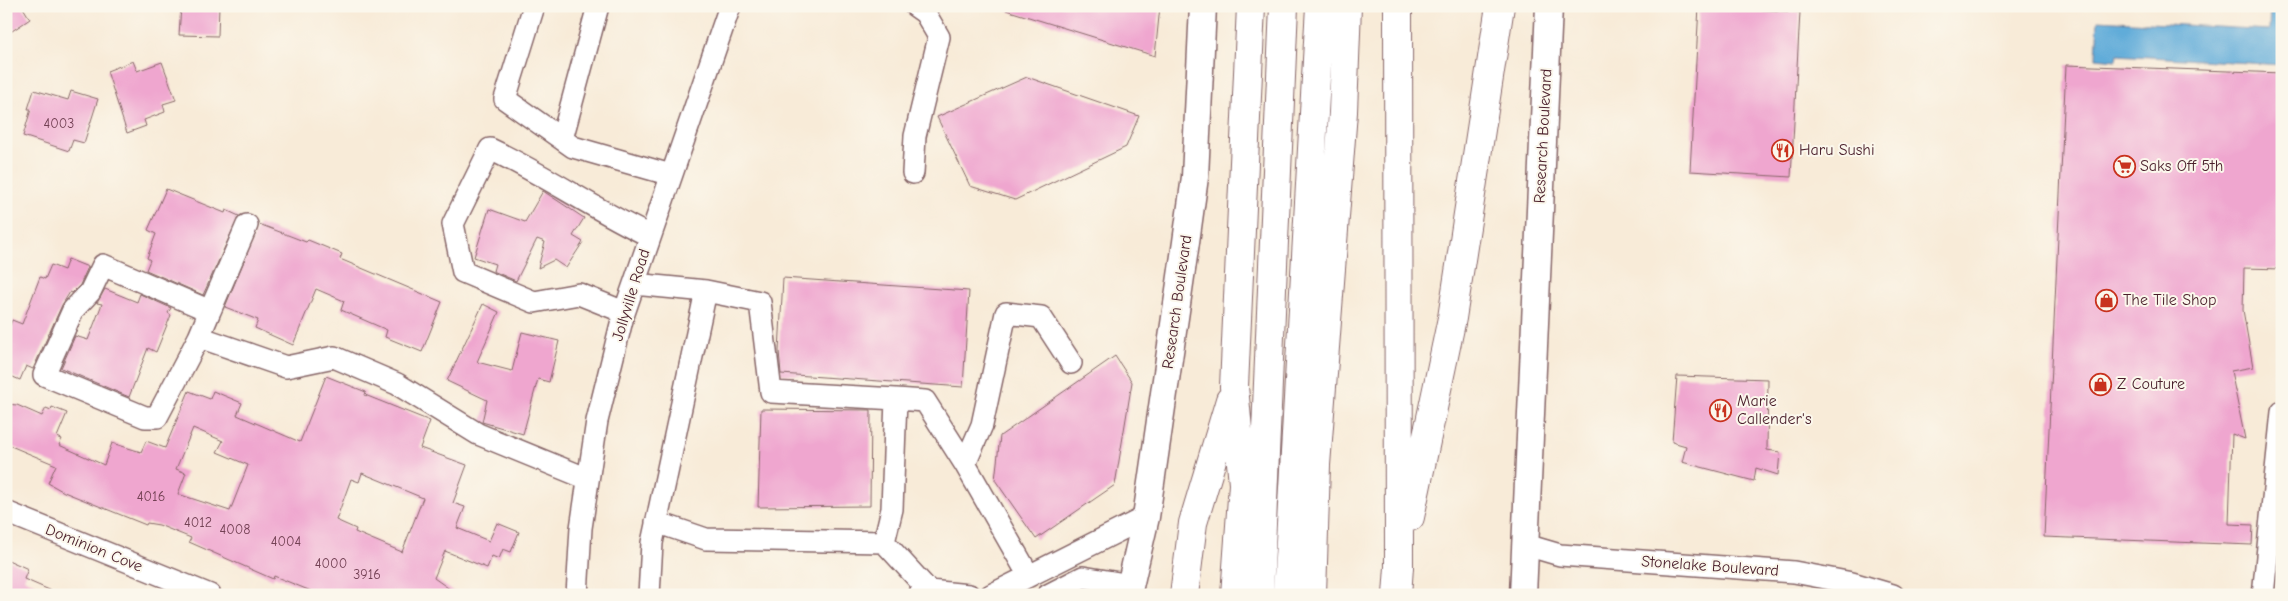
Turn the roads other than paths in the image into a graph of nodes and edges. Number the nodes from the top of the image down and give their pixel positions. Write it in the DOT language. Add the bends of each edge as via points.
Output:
graph roads {
  1 [pos="534,6"];
  2 [pos="598,6"];
  3 [pos="730,6"];
  4 [pos="915,6"];
  5 [pos="1203,6"];
  6 [pos="1251,6"];
  7 [pos="1284,6"];
  8 [pos="1320,6"];
  9 [pos="1347,6"];
  10 [pos="1398,6"];
  11 [pos="1500,6"];
  12 [pos="1549,6"];
  13 [pos="562,139"];
  14 [pos="913,173"];
  15 [pos="672,175"];
  16 [pos="247,225"];
  17 [pos="650,236"];
  18 [pos="634,284"];
  19 [pos="706,291"];
  20 [pos="210,311"];
  21 [pos="624,312"];
  22 [pos="199,337"];
  23 [pos="1071,363"];
  24 [pos="1234,387"];
  25 [pos="896,399"];
  26 [pos="2282,412"];
  27 [pos="965,464"];
  28 [pos="588,479"];
  29 [pos="6,512"];
  30 [pos="1146,517"];
  31 [pos="656,522"];
  32 [pos="884,542"];
  33 [pos="1526,545"];
  34 [pos="1399,567"];
  35 [pos="1029,576"];
  36 [pos="1129,590"];
  37 [pos="926,593"];
  38 [pos="210,595"];
  39 [pos="577,595"];
  40 [pos="649,595"];
  41 [pos="969,595"];
  42 [pos="991,595"];
  43 [pos="1048,595"];
  44 [pos="1184,595"];
  45 [pos="1235,595"];
  46 [pos="1259,595"];
  47 [pos="1287,595"];
  48 [pos="1312,595"];
  49 [pos="1397,595"];
  50 [pos="1523,595"];
  51 [pos="1893,595"];
  52 [pos="2263,595"];
  1 -- 13 [label="street" via="505,99"];
  2 -- 13 [label="street"];
  3 -- 15 [label="street, Jollyville Road"];
  4 -- 14 [label="street" via="925,13 939,37 915,136"];
  5 -- 30 [label="main road, Research Boulevard" via="1194,177"];
  6 -- 24 [label="highway"];
  7 -- 46 [label="highway"];
  8 -- 47 [label="highway"];
  9 -- 48 [label="highway" via="1342,122 1316,465"];
  10 -- 34 [label="highway"];
  11 -- 34 [label="highway" via="1452,318"];
  12 -- 33 [label="main road, Research Boulevard"];
  13 -- 15 [label="street" via="573,147"];
  15 -- 17 [label="street, Jollyville Road"];
  16 -- 20 [label="street"];
  17 -- 18 [label="street, Jollyville Road"];
  17 -- 21 [label="street" via="620,222 525,165 490,149 453,224 463,272 534,302 579,294"];
  18 -- 19 [label="street"];
  18 -- 21 [label="street, Jollyville Road"];
  19 -- 25 [label="street" via="760,302 771,392"];
  19 -- 31 [label="street"];
  20 -- 22 [label="street"];
  20 -- 22 [label="street" via="103,265 90,292 72,310 44,375 145,417 157,417"];
  21 -- 28 [label="street, Jollyville Road" via="597,421"];
  22 -- 28 [label="street" via="286,367 334,357 396,384 478,434"];
  23 -- 27 [label="street" via="1041,317 1006,313 982,425"];
  24 -- 44 [label="highway" via="1193,523"];
  24 -- 45 [label="highway" via="1243,484"];
  25 -- 27 [label="street" via="925,401"];
  25 -- 32 [label="street" via="892,509"];
  26 -- 52 [label="street"];
  27 -- 35 [label="street"];
  28 -- 39 [label="street, Jollyville Road"];
  29 -- 38 [label="street, Dominion Cove"];
  30 -- 35 [label="street"];
  30 -- 36 [label="main road, Research Boulevard"];
  31 -- 32 [label="street" via="706,539"];
  31 -- 40 [label="street"];
  32 -- 37 [label="street"];
  33 -- 50 [label="main road, Research Boulevard"];
  33 -- 51 [label="street, Stonelake Boulevard" via="1560,556 1794,572"];
  34 -- 49 [label="highway"];
  35 -- 42 [label="street"];
  36 -- 43 [label="street" via="1083,577"];
  37 -- 41 [label="street"];
}
